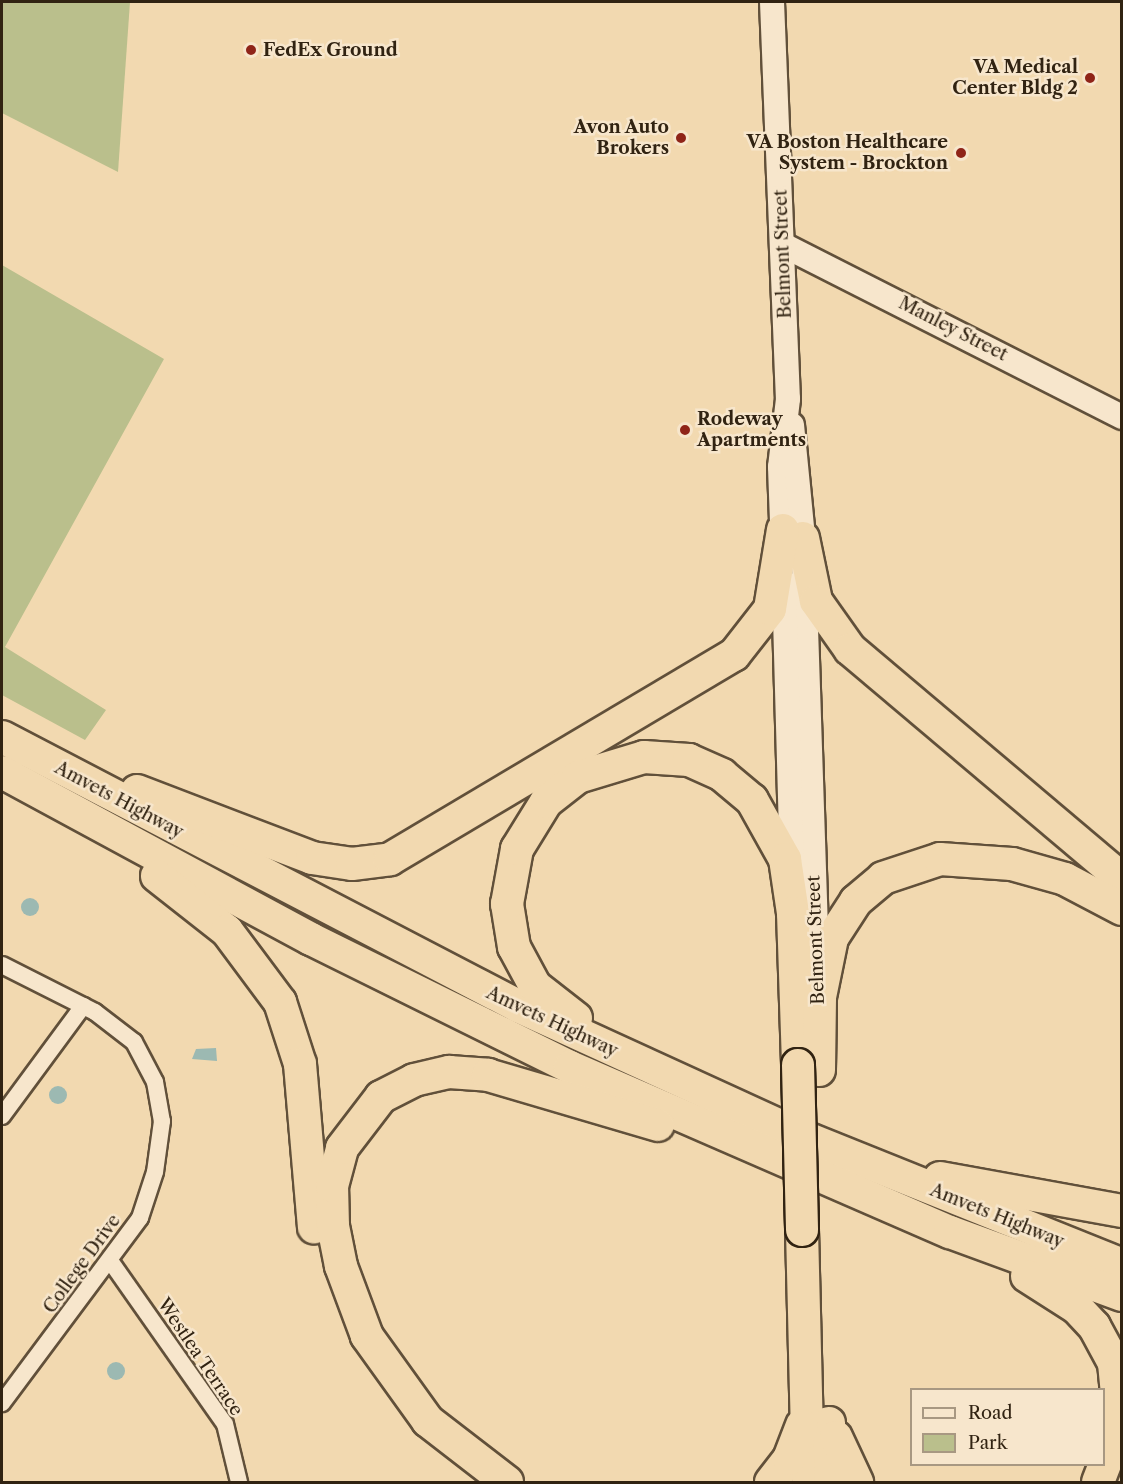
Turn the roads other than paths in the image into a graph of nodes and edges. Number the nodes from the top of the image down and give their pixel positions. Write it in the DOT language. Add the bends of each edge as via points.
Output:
graph roads {
  1 [pos="772,2"];
  2 [pos="783,245"];
  3 [pos="1122,417"];
  4 [pos="793,534"];
  5 [pos="2,737"];
  6 [pos="31,752"];
  7 [pos="10,777"];
  8 [pos="1122,879"];
  9 [pos="1122,909"];
  10 [pos="793,913"];
  11 [pos="2,965"];
  12 [pos="83,1006"];
  13 [pos="819,1036"];
  14 [pos="808,1067"];
  15 [pos="703,1093"];
  16 [pos="2,1116"];
  17 [pos="859,1161"];
  18 [pos="792,1166"];
  19 [pos="1122,1211"];
  20 [pos="950,1232"];
  21 [pos="111,1262"];
  22 [pos="1122,1265"];
  23 [pos="1122,1295"];
  24 [pos="818,1396"];
  25 [pos="2,1402"];
  26 [pos="1105,1464"];
  27 [pos="1104,1466"];
  28 [pos="239,1482"];
  29 [pos="470,1482"];
  30 [pos="507,1482"];
  31 [pos="771,1482"];
  32 [pos="808,1482"];
  33 [pos="831,1482"];
  34 [pos="856,1482"];
  35 [pos="1098,1482"];
  1 -- 2 [label="main road, Belmont Street"];
  2 -- 3 [label="main road, Manley Street"];
  2 -- 4 [label="main road, Belmont Street" via="788,399 780,467"];
  4 -- 6 [label="highway" via="770,609 741,649 390,859 352,864 312,858"];
  4 -- 8 [label="highway" via="816,601 850,649"];
  4 -- 10 [label="main road, Belmont Street"];
  4 -- 13 [label="main road, Belmont Street"];
  5 -- 6 [label="highway, Amvets Highway"];
  6 -- 15 [label="highway, Amvets Highway" via="427,962"];
  7 -- 18 [label="highway, Amvets Highway" via="475,1021"];
  7 -- 29 [label="highway" via="196,903 233,937 271,986 300,1064 315,1238 332,1305 362,1368 393,1412"];
  9 -- 13 [label="highway" via="1065,879 1012,864 940,859 900,869 868,889 836,930 825,963"];
  10 -- 14 [label="highway, Belmont Street"];
  10 -- 15 [label="highway" via="785,859 765,816 737,785 689,760 644,757 600,767 559,789 525,832 512,866 507,904 514,947 531,980 562,1010"];
  11 -- 12 [label="street, College Drive"];
  12 -- 16 [label="street"];
  12 -- 21 [label="street, College Drive" via="134,1042 150,1068 161,1108 161,1138 151,1187 140,1218"];
  13 -- 14 [label="highway, Belmont Street"];
  14 -- 24 [label="highway, Belmont Street, bridge"];
  15 -- 17 [label="highway, Amvets Highway"];
  17 -- 19 [label="highway"];
  17 -- 22 [label="highway, Amvets Highway"];
  18 -- 20 [label="highway, Amvets Highway"];
  18 -- 30 [label="highway" via="474,1072 414,1080 366,1111 342,1148 332,1186 333,1226 353,1306 383,1364 419,1411 458,1449"];
  20 -- 23 [label="highway, Amvets Highway"];
  20 -- 26 [label="highway" via="1055,1292 1094,1326 1119,1383 1120,1425"];
  21 -- 25 [label="street, College Drive"];
  21 -- 28 [label="street, Westlea Terrace" via="225,1424"];
  24 -- 31 [label="highway"];
  24 -- 32 [label="highway, Belmont Street"];
  24 -- 33 [label="highway, Belmont Street"];
  24 -- 34 [label="highway"];
  27 -- 35 [label="highway"];
}
